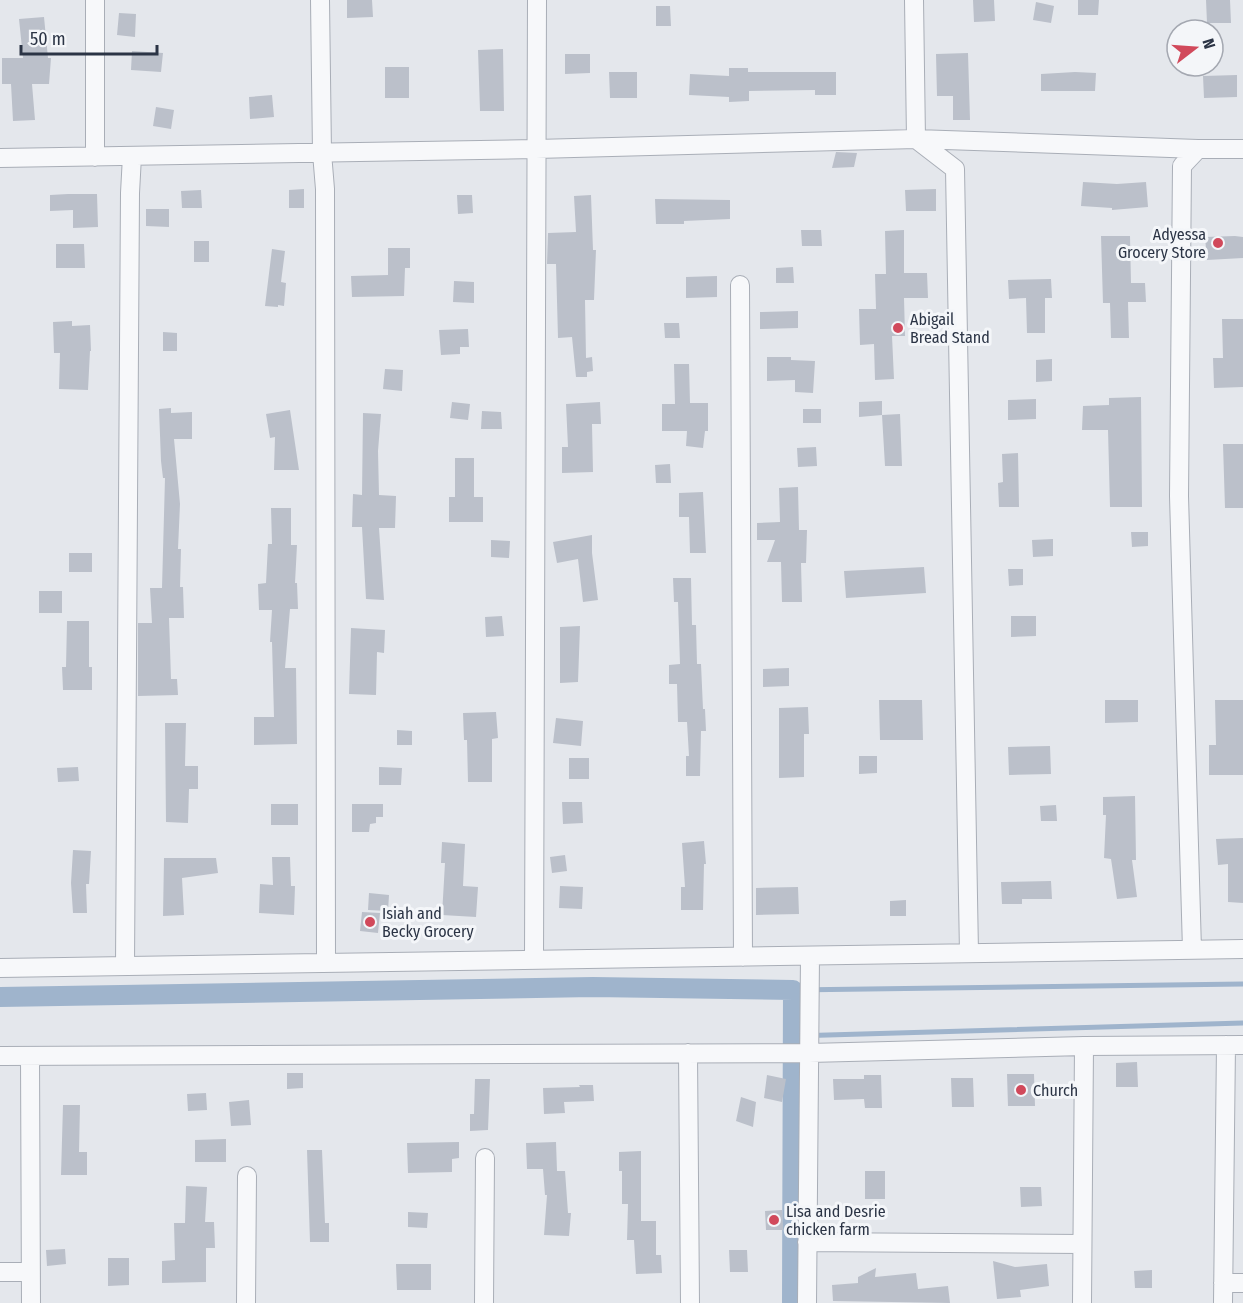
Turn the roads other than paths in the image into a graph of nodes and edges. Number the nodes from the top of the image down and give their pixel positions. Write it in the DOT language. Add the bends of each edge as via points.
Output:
graph roads {
  1 [pos="95,0"];
  2 [pos="320,0"];
  3 [pos="537,0"];
  4 [pos="914,0"];
  5 [pos="916,139"];
  6 [pos="536,149"];
  7 [pos="1198,149"];
  8 [pos="1243,149"];
  9 [pos="322,153"];
  10 [pos="132,156"];
  11 [pos="95,157"];
  12 [pos="0,158"];
  13 [pos="740,285"];
  14 [pos="1243,949"];
  15 [pos="1192,950"];
  16 [pos="969,953"];
  17 [pos="810,956"];
  18 [pos="743,957"];
  19 [pos="534,960"];
  20 [pos="326,963"];
  21 [pos="125,966"];
  22 [pos="0,968"];
  23 [pos="1234,1045"];
  24 [pos="1083,1046"];
  25 [pos="688,1053"];
  26 [pos="809,1053"];
  27 [pos="0,1056"];
  28 [pos="30,1057"];
  29 [pos="485,1158"];
  30 [pos="247,1176"];
  31 [pos="807,1242"];
  32 [pos="1081,1244"];
  33 [pos="0,1272"];
  34 [pos="30,1272"];
  35 [pos="1223,1283"];
  36 [pos="1243,1283"];
  37 [pos="31,1303"];
  38 [pos="246,1303"];
  39 [pos="484,1303"];
  40 [pos="690,1303"];
  41 [pos="807,1303"];
  42 [pos="1082,1303"];
  43 [pos="1223,1303"];
  1 -- 11 [label="street"];
  2 -- 9 [label="street"];
  3 -- 6 [label="street"];
  4 -- 5 [label="street"];
  5 -- 6 [label="street"];
  5 -- 7 [label="street"];
  5 -- 16 [label="street" via="955,169"];
  6 -- 9 [label="street"];
  6 -- 19 [label="street"];
  7 -- 8 [label="street"];
  7 -- 15 [label="street" via="1182,165 1179,472"];
  9 -- 10 [label="street"];
  9 -- 20 [label="street" via="326,213"];
  10 -- 11 [label="street"];
  10 -- 21 [label="street"];
  11 -- 12 [label="street"];
  13 -- 18 [label="street"];
  14 -- 15 [label="street"];
  15 -- 16 [label="street"];
  16 -- 17 [label="street"];
  17 -- 18 [label="street"];
  17 -- 26 [label="street"];
  18 -- 19 [label="street"];
  19 -- 20 [label="street"];
  20 -- 21 [label="street"];
  21 -- 22 [label="street"];
  23 -- 24 [label="street"];
  23 -- 35 [label="street"];
  24 -- 26 [label="street"];
  24 -- 32 [label="street"];
  25 -- 26 [label="street"];
  25 -- 28 [label="street"];
  25 -- 40 [label="street"];
  26 -- 31 [label="street"];
  27 -- 28 [label="street"];
  28 -- 34 [label="street"];
  29 -- 39 [label="street"];
  30 -- 38 [label="street"];
  31 -- 32 [label="street"];
  31 -- 41 [label="street"];
  32 -- 42 [label="street"];
  33 -- 34 [label="street"];
  34 -- 37 [label="street"];
  35 -- 36 [label="street"];
  35 -- 43 [label="street"];
}
